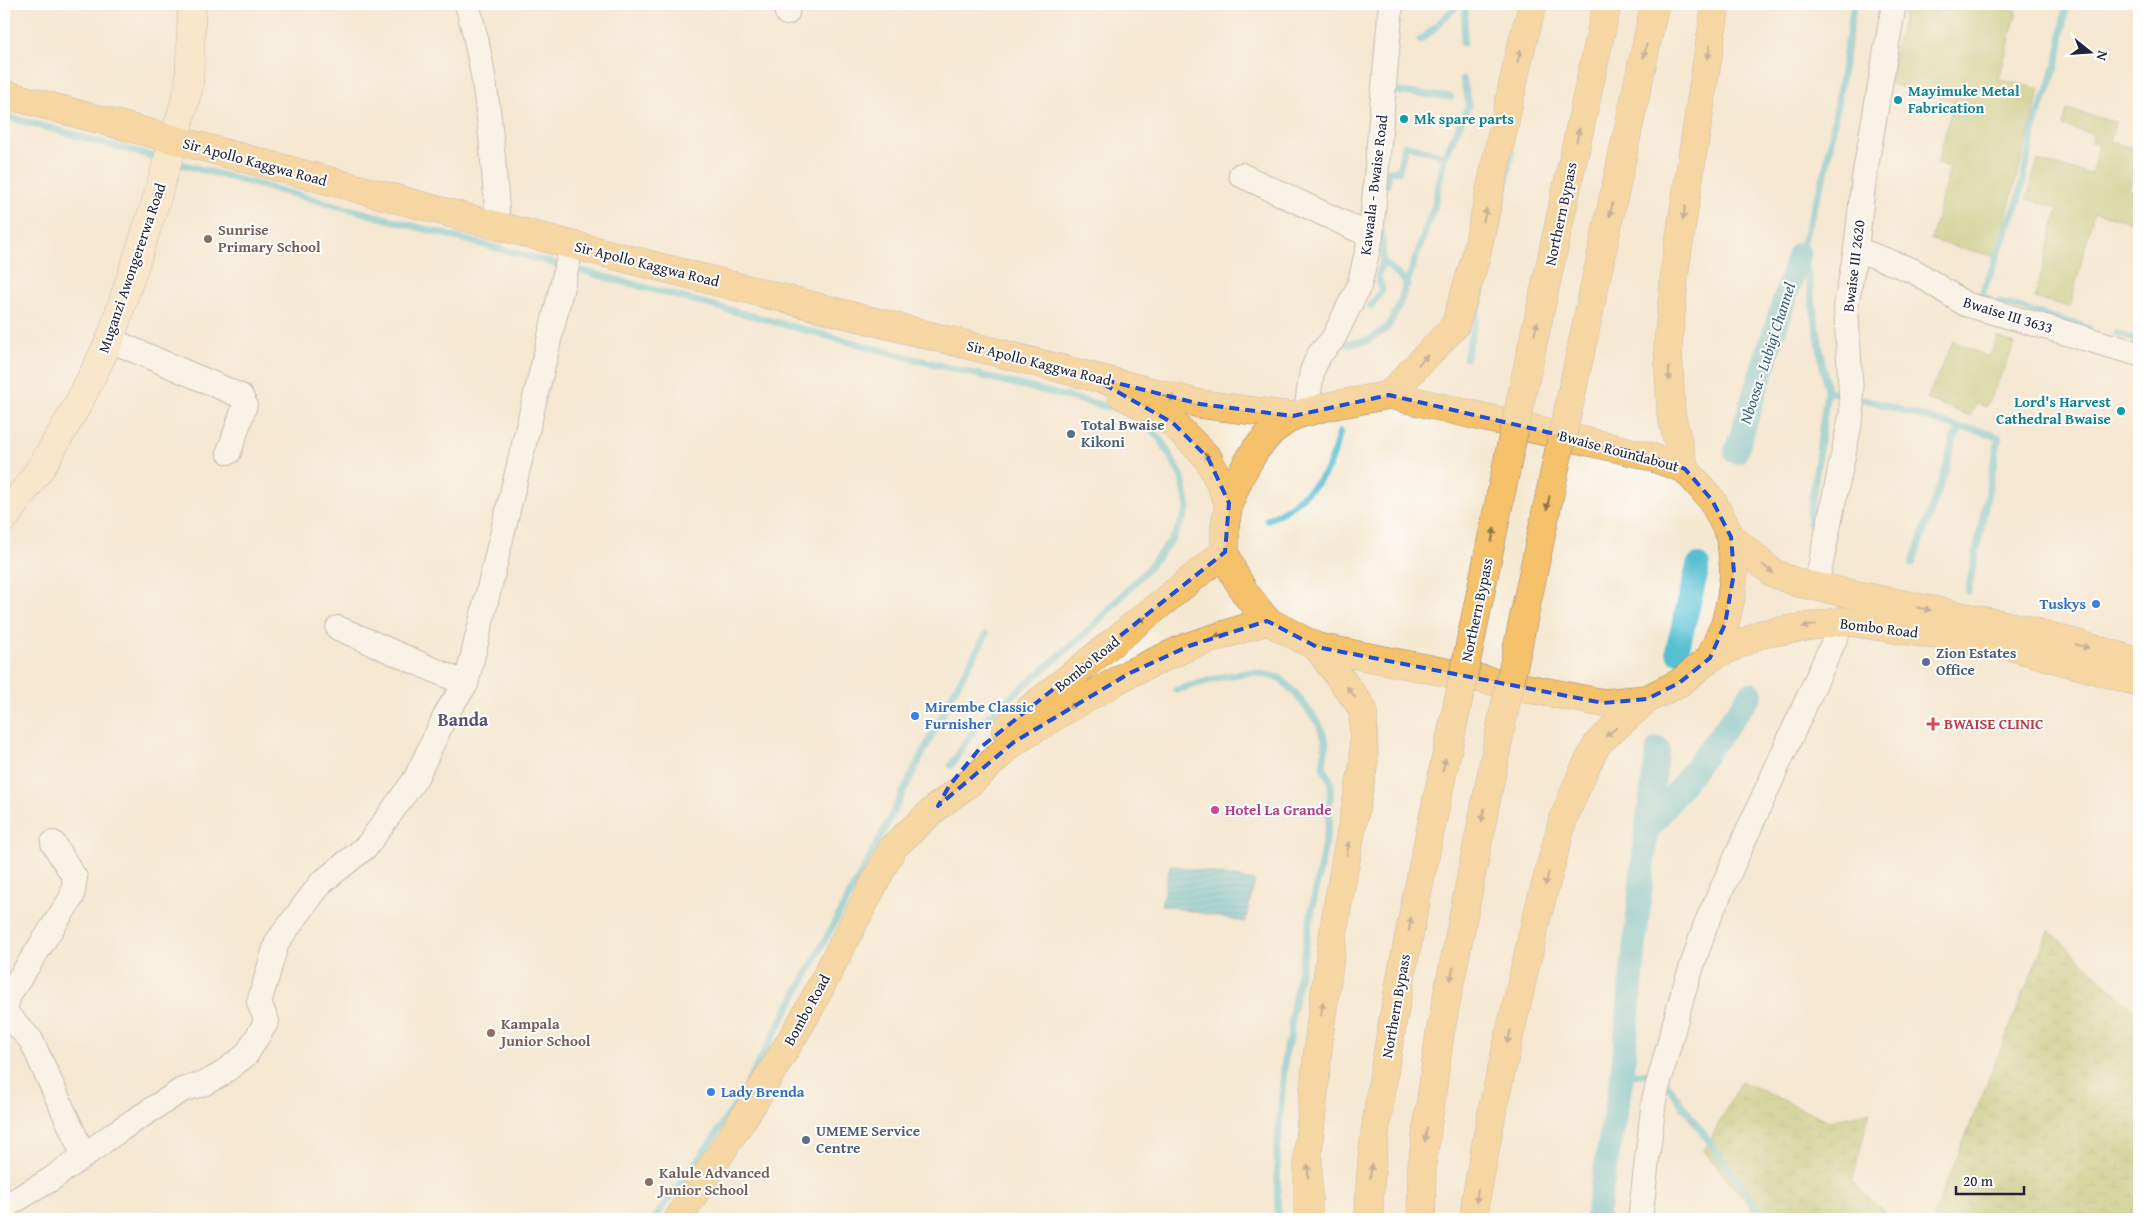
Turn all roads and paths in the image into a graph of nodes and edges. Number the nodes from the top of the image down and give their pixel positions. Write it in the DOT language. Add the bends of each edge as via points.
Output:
graph roads {
  1 [pos="192,4"];
  2 [pos="467,4"];
  3 [pos="1390,4"];
  4 [pos="1533,4"];
  5 [pos="1607,4"];
  6 [pos="1655,4"];
  7 [pos="1716,4"];
  8 [pos="1894,4"];
  9 [pos="4,94"];
  10 [pos="174,140"];
  11 [pos="1241,175"];
  12 [pos="498,226"];
  13 [pos="1371,236"];
  14 [pos="572,245"];
  15 [pos="1856,249"];
  16 [pos="110,340"];
  17 [pos="2139,354"];
  18 [pos="1089,376"];
  19 [pos="1389,395"];
  20 [pos="1300,414"];
  21 [pos="229,452"];
  22 [pos="1686,469"];
  23 [pos="1229,502"];
  24 [pos="4,519"];
  25 [pos="1730,537"];
  26 [pos="1225,552"];
  27 [pos="1816,587"];
  28 [pos="1268,621"];
  29 [pos="1843,621"];
  30 [pos="338,628"];
  31 [pos="1317,647"];
  32 [pos="1710,658"];
  33 [pos="2139,662"];
  34 [pos="2139,682"];
  35 [pos="466,684"];
  36 [pos="1647,699"];
  37 [pos="938,806"];
  38 [pos="53,843"];
  39 [pos="84,1156"];
  40 [pos="4,1207"];
  41 [pos="678,1219"];
  42 [pos="1308,1219"];
  43 [pos="1369,1219"];
  44 [pos="1421,1219"];
  45 [pos="1474,1219"];
  46 [pos="1640,1219"];
  1 -- 10 [label="street, Muganzi Awongererwa Road" via="189,87"];
  2 -- 12 [label="street" via="479,43 492,135"];
  3 -- 13 [label="street, Kawaala - Bwaise Road"];
  19 -- 4 [label="main road, one-way" via="1455,326 1474,260"];
  43 -- 5 [label="main road, Northern Bypass, one-way, bridge" via="1369,1188 1385,1070 1411,918"];
  6 -- 44 [label="main road, one-way, bridge" via="1503,716 1440,1033 1422,1166"];
  7 -- 22 [label="main road, one-way" via="1675,268 1668,347 1671,414"];
  8 -- 15 [label="street, Bwaise III 2620" via="1864,178"];
  9 -- 10 [label="main road, Sir Apollo Kaggwa Road"];
  10 -- 12 [label="main road, Sir Apollo Kaggwa Road"];
  10 -- 16 [label="street, Muganzi Awongererwa Road"];
  11 -- 13 [label="street"];
  12 -- 14 [label="main road, Sir Apollo Kaggwa Road"];
  13 -- 20 [label="street, Kawaala - Bwaise Road" via="1359,286 1333,340 1319,355"];
  14 -- 18 [label="main road, Sir Apollo Kaggwa Road"];
  14 -- 35 [label="street"];
  15 -- 17 [label="street, Bwaise III 3633" via="1914,271 1965,304"];
  15 -- 27 [label="street, Bwaise III 2620" via="1846,307 1852,412"];
  16 -- 21 [label="street" via="241,396 245,405"];
  16 -- 24 [label="street, Muganzi Awongererwa Road" via="42,466"];
  18 -- 20 [label="main road, Sir Apollo Kaggwa Road, one-way" via="1200,404"];
  23 -- 18 [label="main road, one-way" via="1208,458 1173,423"];
  19 -- 20 [label="main road, Bwaise Roundabout"];
  19 -- 22 [label="main road, Bwaise Roundabout" via="1645,455"];
  20 -- 23 [label="main road, Bwaise Roundabout" via="1272,430 1256,449"];
  22 -- 25 [label="main road, Bwaise Roundabout" via="1712,500"];
  23 -- 26 [label="main road, Bwaise Roundabout"];
  25 -- 27 [label="main road, Bombo Road, one-way" via="1773,573"];
  25 -- 32 [label="main road, Bwaise Roundabout" via="1734,573 1731,598 1726,624"];
  26 -- 28 [label="main road, Bwaise Roundabout" via="1245,593"];
  37 -- 26 [label="main road, Bombo Road, one-way" via="949,786 981,747"];
  27 -- 33 [label="main road, Bombo Road, one-way" via="2025,629"];
  28 -- 31 [label="main road, Bwaise Roundabout"];
  28 -- 37 [label="main road, Bombo Road, one-way" via="1189,646 1122,677 1014,742 973,780"];
  29 -- 32 [label="main road, Bombo Road, one-way" via="1761,634"];
  29 -- 34 [label="main road, Bombo Road" via="2013,647"];
  29 -- 46 [label="street" via="1706,924 1691,967 1654,1100"];
  30 -- 35 [label="street"];
  31 -- 36 [label="main road, Bwaise Roundabout" via="1603,703"];
  42 -- 31 [label="main road, one-way" via="1308,1151 1320,1028 1337,908 1364,762 1363,709"];
  32 -- 36 [label="main road, Bwaise Roundabout" via="1679,683"];
  35 -- 39 [label="street" via="448,710 416,778 367,846 321,883 277,942 259,1003 267,1021 246,1055 220,1075 182,1090"];
  36 -- 45 [label="main road, one-way" via="1598,743 1563,820 1536,920 1493,1107"];
  37 -- 41 [label="main road, Bombo Road" via="893,847 807,1013"];
  38 -- 39 [label="street" via="75,878 72,897 10,993 4,1011 31,1040"];
  39 -- 40 [label="street"];
}
